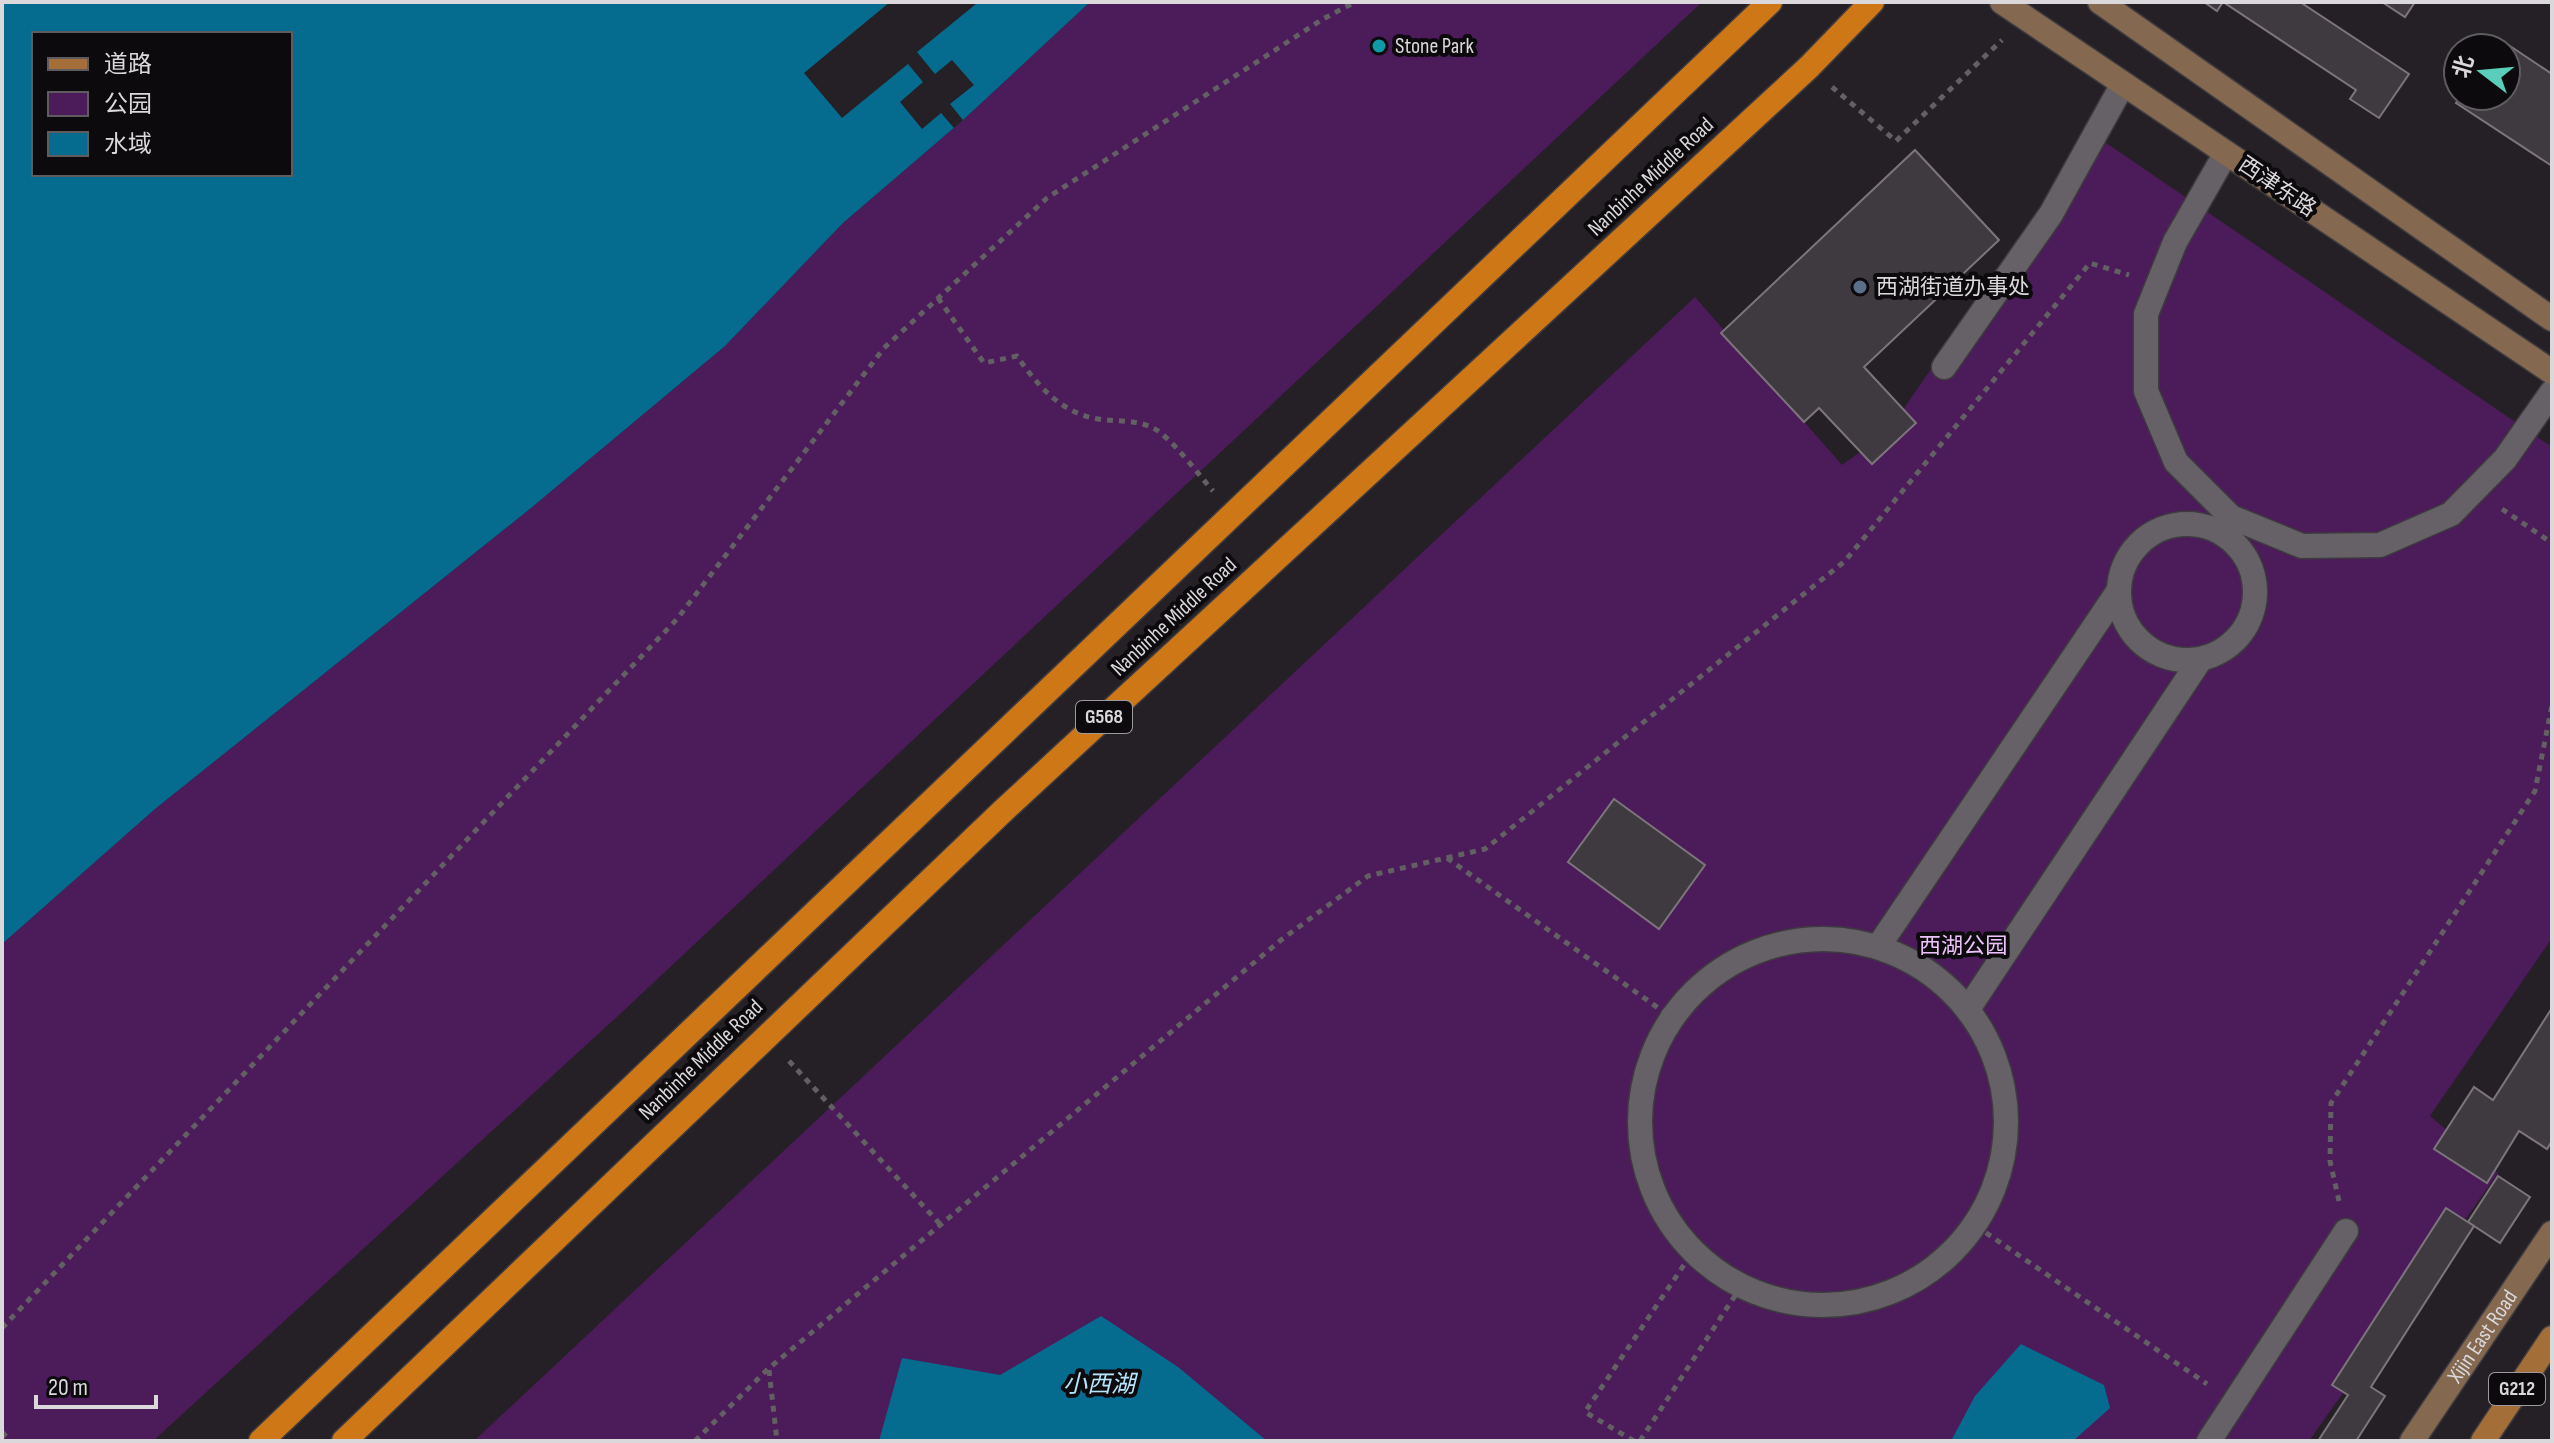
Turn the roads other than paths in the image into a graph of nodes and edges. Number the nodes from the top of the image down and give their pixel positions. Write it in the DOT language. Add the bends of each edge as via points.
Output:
graph roads {
  1 [pos="1770,2"];
  2 [pos="1872,2"];
  3 [pos="2002,2"];
  4 [pos="2100,2"];
  5 [pos="2123,84"];
  6 [pos="2226,153"];
  7 [pos="2552,319"];
  8 [pos="1944,367"];
  9 [pos="2552,372"];
  10 [pos="2552,392"];
  11 [pos="2228,526"];
  12 [pos="2119,590"];
  13 [pos="2200,660"];
  14 [pos="1878,947"];
  15 [pos="1968,1009"];
  16 [pos="2346,1231"];
  17 [pos="2552,1233"];
  18 [pos="2552,1338"];
  19 [pos="261,1441"];
  20 [pos="344,1441"];
  21 [pos="2209,1441"];
  22 [pos="2412,1441"];
  23 [pos="2483,1441"];
  1 -- 19 [label="highway, Nanbinhe Middle Road / G568"];
  2 -- 20 [label="highway, Nanbinhe Middle Road / G568" via="1809,67 1016,798"];
  3 -- 5 [label="main road, 西津东路"];
  4 -- 7 [label="main road"];
  5 -- 6 [label="main road, 西津东路"];
  5 -- 8 [label="street" via="2051,214"];
  6 -- 9 [label="main road, 西津东路"];
  6 -- 11 [label="street" via="2175,242 2146,314 2146,391 2176,462"];
  10 -- 11 [label="street" via="2505,459 2451,514 2380,545 2302,546"];
  11 -- 12 [label="street" via="2174,525 2149,535 2130,554"];
  11 -- 13 [label="street" via="2254,579 2254,606 2243,631 2224,649"];
  12 -- 13 [label="street" via="2129,631 2148,650 2173,660"];
  12 -- 14 [label="street"];
  13 -- 15 [label="street"];
  14 -- 15 [label="street" via="1928,969"];
  14 -- 15 [label="street" via="1862,940 1789,939 1723,966 1671,1017 1642,1083 1642,1156 1668,1223 1719,1275 1785,1303 1857,1304 1924,1277 1976,1226 2004,1160 2005,1088 1978,1020"];
  16 -- 21 [label="street"];
  17 -- 22 [label="main road, Xijin East Road"];
  18 -- 23 [label="main road, G212"];
}
